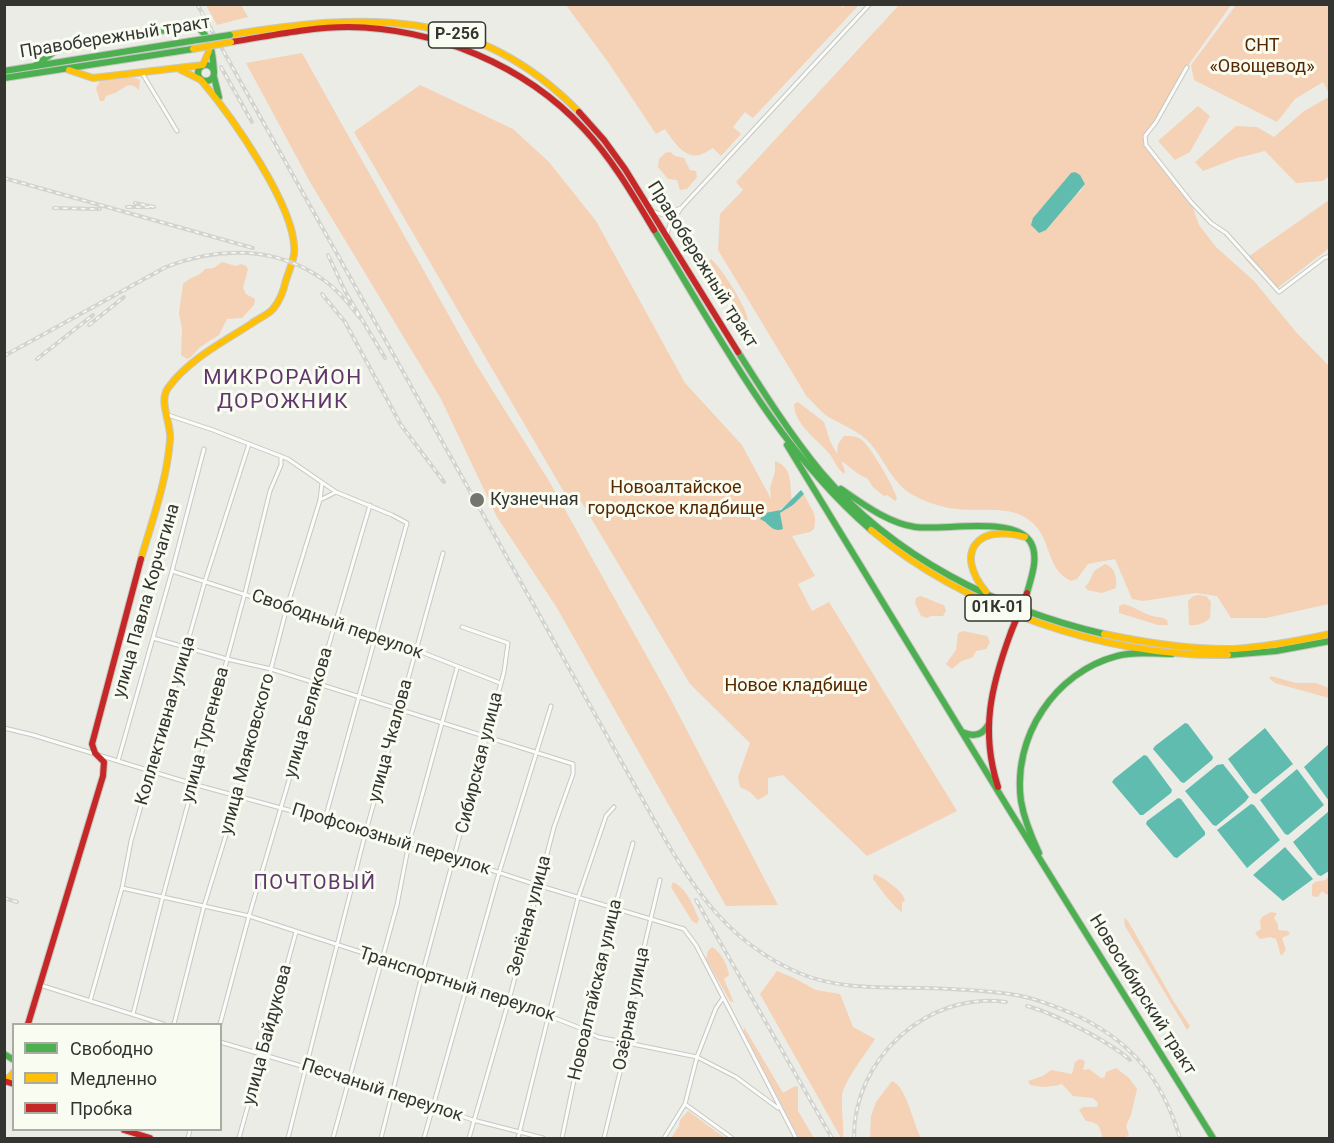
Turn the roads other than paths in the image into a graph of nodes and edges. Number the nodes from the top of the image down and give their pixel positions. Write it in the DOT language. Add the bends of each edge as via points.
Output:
graph roads {
  1 [pos="870,4"];
  2 [pos="230,39"];
  3 [pos="192,45"];
  4 [pos="210,48"];
  5 [pos="62,50"];
  6 [pos="515,62"];
  7 [pos="102,63"];
  8 [pos="62,65"];
  9 [pos="203,65"];
  10 [pos="36,66"];
  11 [pos="1187,67"];
  12 [pos="175,69"];
  13 [pos="510,70"];
  14 [pos="4,71"];
  15 [pos="214,72"];
  16 [pos="142,73"];
  17 [pos="4,78"];
  18 [pos="93,78"];
  19 [pos="201,80"];
  20 [pos="221,103"];
  21 [pos="177,131"];
  22 [pos="682,207"];
  23 [pos="651,211"];
  24 [pos="667,237"];
  25 [pos="1329,256"];
  26 [pos="754,383"];
  27 [pos="167,415"];
  28 [pos="249,444"];
  29 [pos="204,449"];
  30 [pos="281,456"];
  31 [pos="322,483"];
  32 [pos="836,486"];
  33 [pos="336,492"];
  34 [pos="320,500"];
  35 [pos="370,505"];
  36 [pos="1025,537"];
  37 [pos="443,553"];
  38 [pos="172,571"];
  39 [pos="205,581"];
  40 [pos="245,593"];
  41 [pos="996,600"];
  42 [pos="287,607"];
  43 [pos="335,625"];
  44 [pos="462,627"];
  45 [pos="1329,634"];
  46 [pos="375,637"];
  47 [pos="153,638"];
  48 [pos="1329,641"];
  49 [pos="188,648"];
  50 [pos="416,650"];
  51 [pos="1195,654"];
  52 [pos="227,659"];
  53 [pos="457,668"];
  54 [pos="271,669"];
  55 [pos="500,683"];
  56 [pos="318,684"];
  57 [pos="358,696"];
  58 [pos="551,706"];
  59 [pos="400,709"];
  60 [pos="441,723"];
  61 [pos="988,725"];
  62 [pos="957,727"];
  63 [pos="4,728"];
  64 [pos="487,737"];
  65 [pos="536,751"];
  66 [pos="95,753"];
  67 [pos="118,761"];
  68 [pos="152,771"];
  69 [pos="193,784"];
  70 [pos="238,796"];
  71 [pos="282,807"];
  72 [pos="614,807"];
  73 [pos="1010,811"];
  74 [pos="325,819"];
  75 [pos="366,831"];
  76 [pos="409,843"];
  77 [pos="633,843"];
  78 [pos="455,858"];
  79 [pos="1044,866"];
  80 [pos="499,873"];
  81 [pos="660,880"];
  82 [pos="537,885"];
  83 [pos="122,888"];
  84 [pos="163,896"];
  85 [pos="579,898"];
  86 [pos="204,906"];
  87 [pos="614,908"];
  88 [pos="249,916"];
  89 [pos="650,919"];
  90 [pos="296,932"];
  91 [pos="336,946"];
  92 [pos="381,959"];
  93 [pos="423,971"];
  94 [pos="40,985"];
  95 [pos="466,987"];
  96 [pos="723,998"];
  97 [pos="508,1000"];
  98 [pos="90,1001"];
  99 [pos="133,1014"];
  100 [pos="548,1015"];
  101 [pos="28,1023"];
  102 [pos="160,1023"];
  103 [pos="174,1023"];
  104 [pos="220,1023"];
  105 [pos="586,1032"];
  106 [pos="222,1043"];
  107 [pos="626,1043"];
  108 [pos="262,1055"];
  109 [pos="697,1057"];
  110 [pos="306,1067"];
  111 [pos="348,1080"];
  112 [pos="393,1093"];
  113 [pos="685,1104"];
  114 [pos="433,1107"];
  115 [pos="779,1108"];
  116 [pos="473,1120"];
  117 [pos="127,1131"];
  118 [pos="519,1133"];
  119 [pos="150,1138"];
  120 [pos="239,1138"];
  121 [pos="288,1138"];
  122 [pos="333,1138"];
  123 [pos="381,1138"];
  124 [pos="424,1138"];
  125 [pos="469,1138"];
  126 [pos="518,1138"];
  127 [pos="543,1138"];
  128 [pos="562,1138"];
  129 [pos="604,1138"];
  130 [pos="664,1138"];
  131 [pos="732,1138"];
  132 [pos="796,1138"];
  133 [pos="1213,1138"];
  1 -- 22 [label="street"];
  2 -- 3 [label="main road, Правобережный тракт / Р-256, bridge"];
  2 -- 6 [label="main road, Правобережный тракт / Р-256" via="316,22 387,22 454,34"];
  2 -- 13 [label="main road, Правобережный тракт / Р-256" via="343,27 386,29 450,44"];
  3 -- 7 [label="main road, Правобережный тракт / Р-256"];
  3 -- 8 [label="main road, Правобережный тракт / Р-256"];
  4 -- 5 [label="main road" via="206,33 193,25"];
  4 -- 9 [label="main road"];
  4 -- 15 [label="main road"];
  5 -- 8 [label="main road" via="58,54"];
  5 -- 10 [label="main road"];
  6 -- 13 [label="main road" via="452,39"];
  6 -- 23 [label="main road, Правобережный тракт / Р-256" via="553,90 597,131"];
  7 -- 8 [label="main road, Правобережный тракт / Р-256"];
  7 -- 18 [label="main road"];
  8 -- 10 [label="main road, Правобережный тракт / Р-256"];
  8 -- 17 [label="main road, Правобережный тракт / Р-256"];
  8 -- 18 [label="main road"];
  9 -- 12 [label="main road"];
  9 -- 15 [label="main road"];
  9 -- 19 [label="main road" via="197,72"];
  10 -- 14 [label="main road, Правобережный тракт / Р-256"];
  11 -- 25 [label="street" via="1145,136 1146,145 1191,202 1226,233 1279,292"];
  12 -- 16 [label="main road"];
  12 -- 19 [label="main road"];
  13 -- 26 [label="main road, Правобережный тракт / Р-256" via="559,104 603,150"];
  15 -- 19 [label="main road" via="210,80"];
  15 -- 20 [label="main road"];
  16 -- 18 [label="main road"];
  16 -- 21 [label="street"];
  19 -- 20 [label="main road"];
  20 -- 27 [label="main road" via="285,211 294,253 280,299 273,309 206,353 169,386 164,398"];
  22 -- 23 [label="street" via="664,215"];
  22 -- 24 [label="street" via="670,224"];
  23 -- 24 [label="main road, Правобережный тракт / Р-256"];
  24 -- 26 [label="main road, Правобережный тракт / Р-256"];
  26 -- 32 [label="main road, Правобережный тракт / 01К-01"];
  26 -- 51 [label="main road, Правобережный тракт / 01К-01" via="792,446 831,491 879,536 935,575 993,606 1048,626 1105,641"];
  26 -- 62 [label="main road"];
  27 -- 28 [label="street"];
  27 -- 66 [label="main road" via="171,429 163,479 93,738"];
  28 -- 30 [label="street"];
  28 -- 39 [label="street, Коллективная улица"];
  29 -- 38 [label="street, улица Павла Корчагина"];
  30 -- 31 [label="street"];
  30 -- 40 [label="street, улица Тургенева"];
  31 -- 33 [label="street"];
  31 -- 34 [label="street, улица Маяковского"];
  32 -- 36 [label="main road" via="905,524 926,528 1005,526"];
  32 -- 41 [label="main road, Правобережный тракт / 01К-01" via="905,548"];
  33 -- 34 [label="street"];
  33 -- 35 [label="street"];
  34 -- 42 [label="street, улица Маяковского"];
  35 -- 43 [label="street, улица Белякова"];
  35 -- 46 [label="street" via="407,523"];
  36 -- 41 [label="main road" via="1006,530 990,532 977,541 971,552 969,564 974,578"];
  36 -- 61 [label="main road, bridge" via="1035,561 1032,578 993,682"];
  37 -- 50 [label="street, улица Чкалова"];
  38 -- 39 [label="street, Свободный переулок"];
  38 -- 47 [label="street, улица Павла Корчагина"];
  39 -- 40 [label="street, Свободный переулок"];
  39 -- 49 [label="street, Коллективная улица"];
  40 -- 42 [label="street, Свободный переулок"];
  40 -- 52 [label="street, улица Тургенева"];
  41 -- 45 [label="main road, Правобережный тракт / 01К-01" via="1077,628 1196,647 1251,647"];
  42 -- 43 [label="street, Свободный переулок"];
  42 -- 54 [label="street, улица Маяковского"];
  43 -- 46 [label="street, Свободный переулок"];
  43 -- 56 [label="street, улица Белякова"];
  44 -- 55 [label="street, Сибирская улица" via="508,643"];
  46 -- 50 [label="street, Свободный переулок"];
  46 -- 57 [label="street"];
  47 -- 49 [label="street"];
  47 -- 67 [label="street, улица Павла Корчагина"];
  48 -- 51 [label="main road, Правобережный тракт / 01К-01" via="1251,654"];
  49 -- 52 [label="street"];
  49 -- 68 [label="street, Коллективная улица"];
  50 -- 53 [label="street, Свободный переулок"];
  50 -- 59 [label="street, улица Чкалова"];
  51 -- 79 [label="main road" via="1141,654 1107,659 1071,678 1045,704 1029,734 1019,782 1027,823"];
  52 -- 54 [label="street"];
  52 -- 69 [label="street, улица Тургенева"];
  53 -- 55 [label="street, Свободный переулок"];
  53 -- 60 [label="street"];
  54 -- 56 [label="street"];
  54 -- 70 [label="street, улица Маяковского"];
  55 -- 64 [label="street, Сибирская улица"];
  56 -- 57 [label="street"];
  56 -- 71 [label="street, улица Белякова"];
  57 -- 59 [label="street"];
  57 -- 74 [label="street"];
  58 -- 65 [label="street"];
  59 -- 60 [label="street"];
  59 -- 75 [label="street, улица Чкалова"];
  60 -- 64 [label="street"];
  60 -- 76 [label="street"];
  61 -- 62 [label="main road" via="978,736"];
  61 -- 73 [label="main road" via="994,774"];
  62 -- 73 [label="main road"];
  63 -- 66 [label="street, Профсоюзный переулок"];
  64 -- 65 [label="street"];
  64 -- 78 [label="street, Сибирская улица"];
  65 -- 80 [label="street"];
  65 -- 82 [label="street, Зелёная улица" via="573,764"];
  66 -- 67 [label="street, Профсоюзный переулок"];
  66 -- 94 [label="main road" via="104,762 103,776"];
  67 -- 68 [label="street, Профсоюзный переулок"];
  68 -- 69 [label="street, Профсоюзный переулок"];
  68 -- 83 [label="street, Коллективная улица"];
  69 -- 70 [label="street, Профсоюзный переулок"];
  69 -- 84 [label="street, улица Тургенева"];
  70 -- 71 [label="street, Профсоюзный переулок"];
  70 -- 86 [label="street, улица Маяковского"];
  71 -- 74 [label="street, Профсоюзный переулок"];
  71 -- 88 [label="street, улица Белякова"];
  72 -- 85 [label="street" via="606,816"];
  73 -- 79 [label="main road"];
  74 -- 75 [label="street, Профсоюзный переулок"];
  75 -- 76 [label="street, Профсоюзный переулок"];
  75 -- 91 [label="street, улица Чкалова"];
  76 -- 78 [label="street, Профсоюзный переулок"];
  76 -- 92 [label="street"];
  77 -- 87 [label="street, Новоалтайская улица"];
  78 -- 80 [label="street, Профсоюзный переулок"];
  78 -- 93 [label="street, Сибирская улица"];
  79 -- 133 [label="main road, Новосибирский тракт"];
  80 -- 82 [label="street, Профсоюзный переулок"];
  80 -- 95 [label="street"];
  81 -- 89 [label="street, Озёрная улица"];
  82 -- 85 [label="street, Профсоюзный переулок"];
  82 -- 97 [label="street, Зелёная улица"];
  83 -- 84 [label="street, Транспортный переулок"];
  83 -- 98 [label="street, Коллективная улица"];
  84 -- 86 [label="street, Транспортный переулок"];
  84 -- 99 [label="street, улица Тургенева"];
  85 -- 87 [label="street, Профсоюзный переулок"];
  85 -- 100 [label="street"];
  86 -- 88 [label="street, Транспортный переулок"];
  86 -- 103 [label="street, улица Маяковского"];
  87 -- 89 [label="street, Профсоюзный переулок"];
  87 -- 105 [label="street, Новоалтайская улица"];
  88 -- 90 [label="street, Транспортный переулок"];
  88 -- 104 [label="street, улица Белякова"];
  89 -- 96 [label="street, Профсоюзный переулок" via="686,931"];
  89 -- 107 [label="street, Озёрная улица"];
  90 -- 91 [label="street, Транспортный переулок"];
  90 -- 108 [label="street, улица Байдукова"];
  91 -- 92 [label="street, Транспортный переулок"];
  91 -- 110 [label="street, улица Чкалова"];
  92 -- 93 [label="street, Транспортный переулок"];
  92 -- 111 [label="street"];
  93 -- 95 [label="street, Транспортный переулок"];
  93 -- 112 [label="street, Сибирская улица"];
  94 -- 98 [label="street"];
  94 -- 101 [label="main road"];
  95 -- 97 [label="street, Транспортный переулок"];
  95 -- 114 [label="street"];
  96 -- 109 [label="street"];
  96 -- 115 [label="street"];
  97 -- 100 [label="street, Транспортный переулок"];
  97 -- 116 [label="street, Зелёная улица"];
  98 -- 99 [label="street"];
  99 -- 102 [label="street"];
  100 -- 105 [label="street, Транспортный переулок"];
  100 -- 118 [label="street"];
  105 -- 107 [label="street, Транспортный переулок"];
  105 -- 128 [label="street, Новоалтайская улица"];
  106 -- 108 [label="street, Песчаный переулок"];
  107 -- 109 [label="street, Транспортный переулок"];
  107 -- 129 [label="street, Озёрная улица"];
  108 -- 110 [label="street, Песчаный переулок"];
  108 -- 120 [label="street, улица Байдукова"];
  109 -- 113 [label="street"];
  109 -- 115 [label="street, Транспортный переулок" via="736,1077"];
  110 -- 111 [label="street, Песчаный переулок"];
  110 -- 121 [label="street, улица Чкалова"];
  111 -- 112 [label="street, Песчаный переулок"];
  111 -- 122 [label="street"];
  112 -- 114 [label="street, Песчаный переулок"];
  112 -- 123 [label="street, Сибирская улица"];
  113 -- 130 [label="street"];
  113 -- 131 [label="street"];
  114 -- 116 [label="street, Песчаный переулок"];
  114 -- 124 [label="street"];
  115 -- 132 [label="street"];
  116 -- 118 [label="street, Песчаный переулок"];
  116 -- 125 [label="street, Зелёная улица"];
  117 -- 119 [label="main road"];
  118 -- 126 [label="street"];
  118 -- 127 [label="street, Песчаный переулок"];
}
